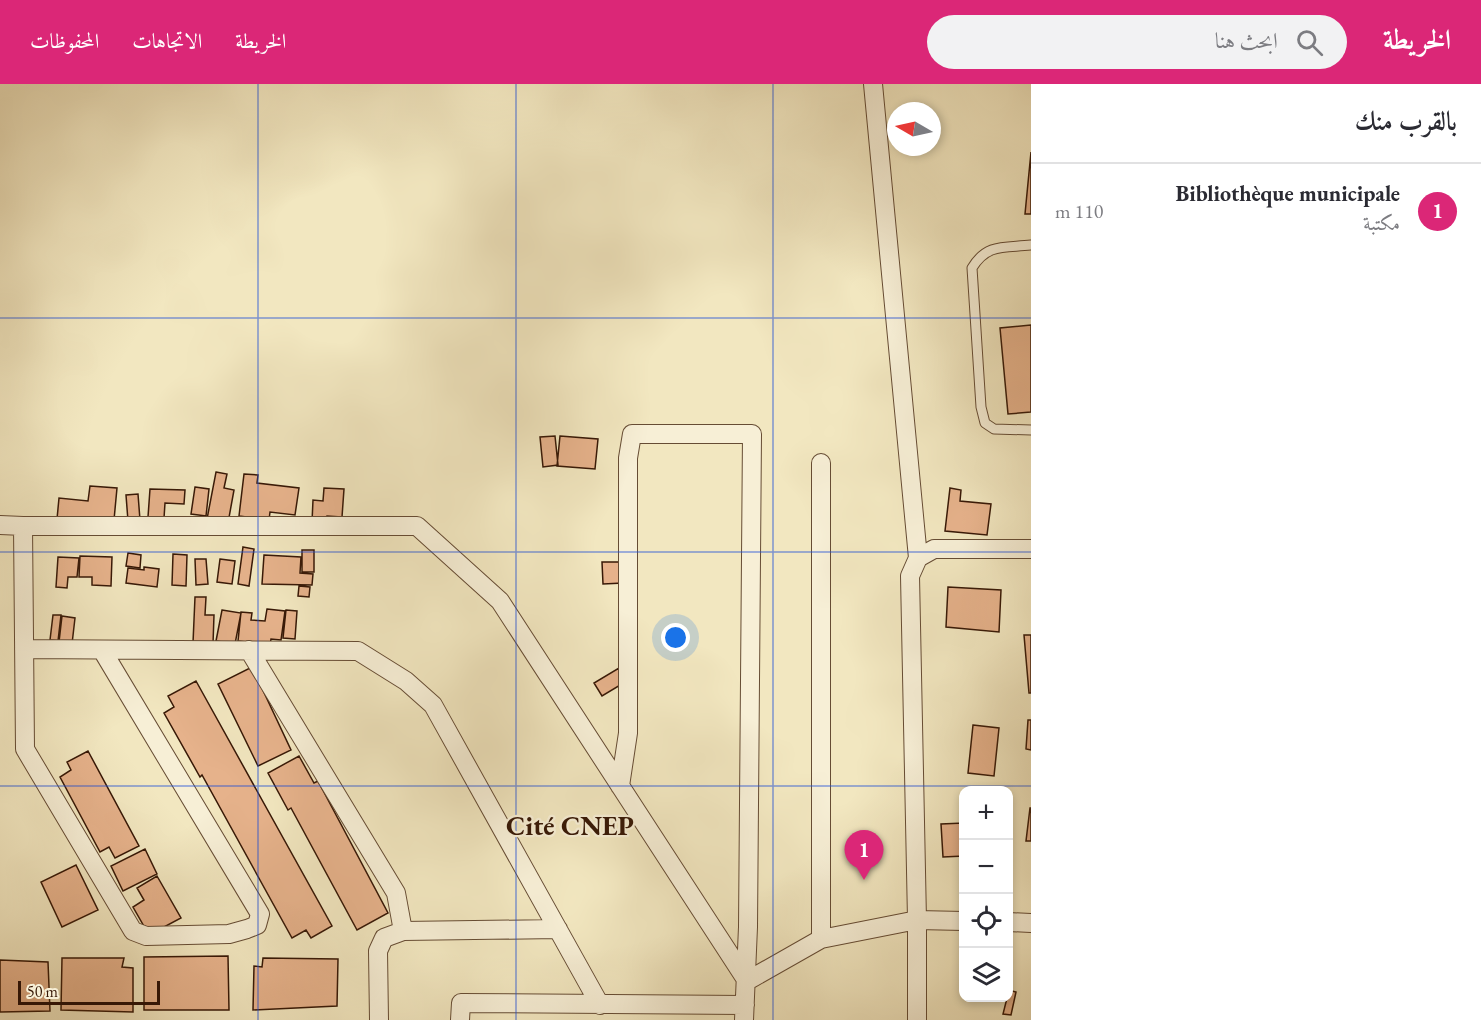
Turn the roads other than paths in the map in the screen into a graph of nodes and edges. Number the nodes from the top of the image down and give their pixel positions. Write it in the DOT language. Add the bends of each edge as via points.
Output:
graph roads {
  1 [pos="873,84"];
  2 [pos="1031,245"];
  3 [pos="1031,430"];
  4 [pos="821,463"];
  5 [pos="0,525"];
  6 [pos="23,526"];
  7 [pos="1031,549"];
  8 [pos="926,554"];
  9 [pos="24,649"];
  10 [pos="102,650"];
  11 [pos="249,650"];
  12 [pos="620,786"];
  13 [pos="917,920"];
  14 [pos="959,921"];
  15 [pos="1013,922"];
  16 [pos="1031,922"];
  17 [pos="558,929"];
  18 [pos="404,932"];
  19 [pos="821,939"];
  20 [pos="747,981"];
  21 [pos="600,1005"];
  22 [pos="745,1012"];
  23 [pos="379,1020"];
  24 [pos="460,1020"];
  25 [pos="917,1020"];
  1 -- 8 [label="street"];
  2 -- 3 [label="lane" via="989,249 972,268 981,407 986,423 994,429"];
  4 -- 19 [label="street"];
  5 -- 6 [label="street"];
  6 -- 9 [label="street"];
  6 -- 12 [label="street" via="417,526 500,601"];
  7 -- 8 [label="street"];
  8 -- 13 [label="street" via="910,576"];
  9 -- 10 [label="street"];
  9 -- 10 [label="street" via="25,749 133,931 146,936 229,934 257,925 260,914"];
  10 -- 11 [label="street"];
  11 -- 17 [label="street" via="358,651 406,681 433,705"];
  11 -- 18 [label="street" via="396,893"];
  12 -- 20 [label="street"];
  12 -- 20 [label="street" via="628,733 627,458 632,434 752,434"];
  13 -- 14 [label="street"];
  13 -- 19 [label="street"];
  13 -- 25 [label="street"];
  15 -- 16 [label="street"];
  17 -- 18 [label="street"];
  17 -- 21 [label="street"];
  18 -- 23 [label="street" via="384,938 378,951"];
  19 -- 20 [label="street"];
  20 -- 22 [label="street"];
  21 -- 22 [label="street"];
  21 -- 24 [label="street" via="461,1003"];
}
